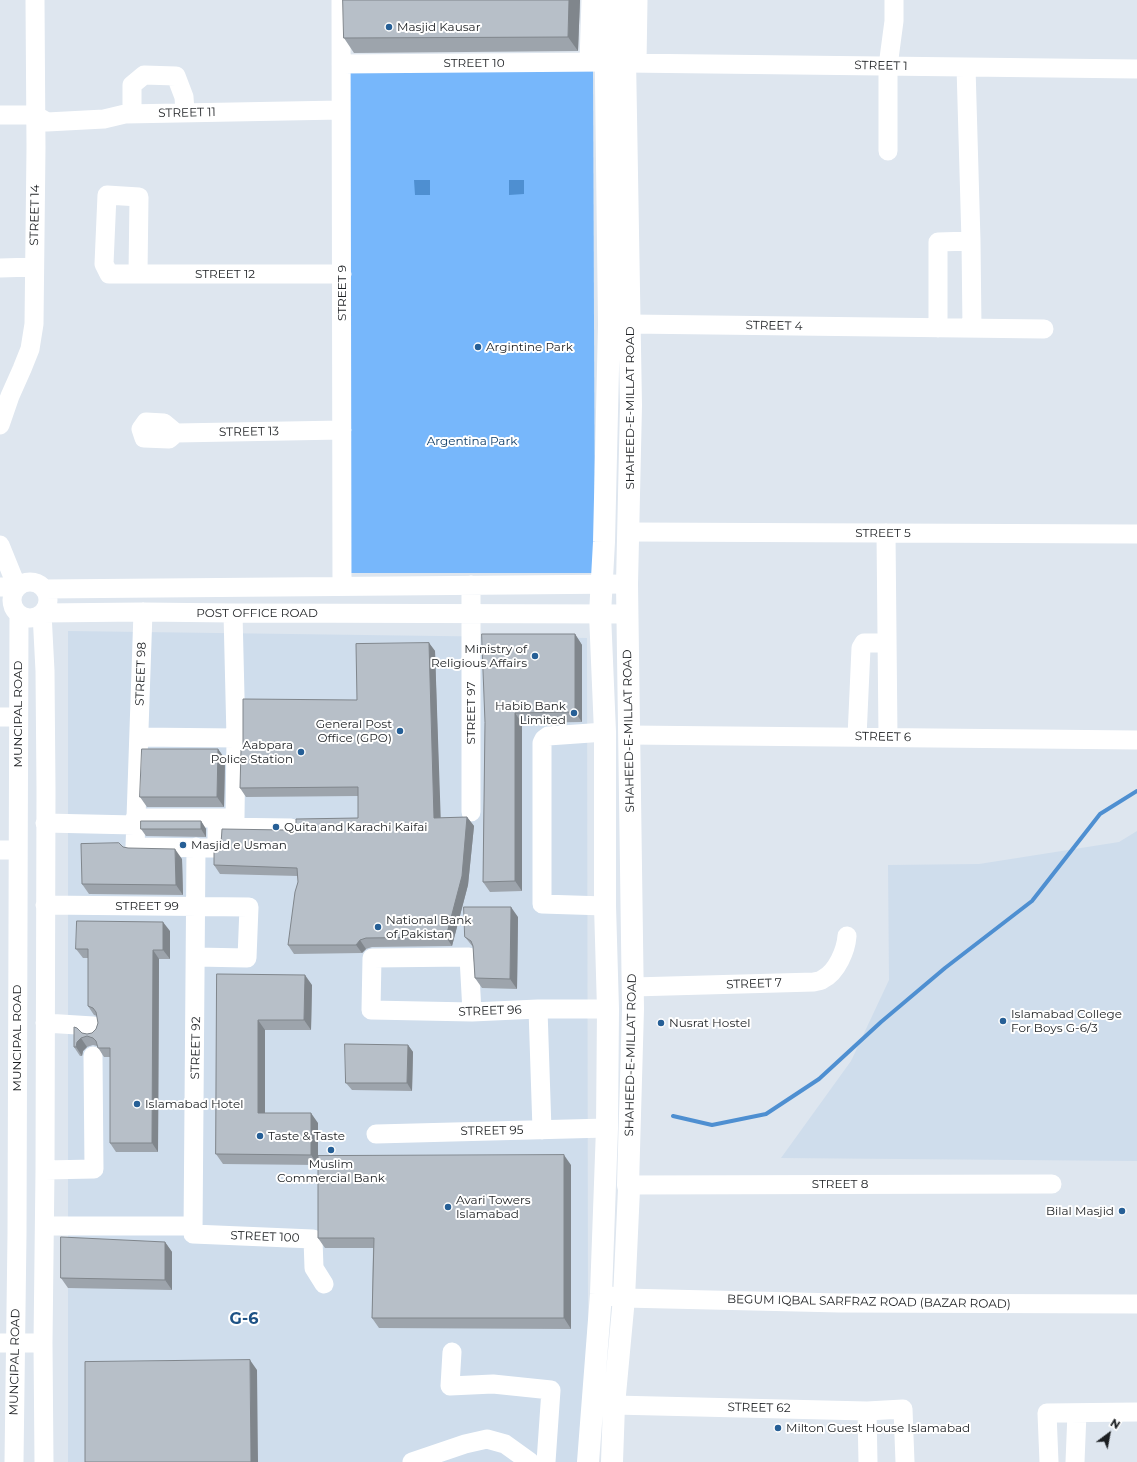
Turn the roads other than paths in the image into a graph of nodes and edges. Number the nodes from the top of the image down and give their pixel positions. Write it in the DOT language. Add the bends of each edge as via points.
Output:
graph roads {
  1 [pos="35,0"];
  2 [pos="341,0"];
  3 [pos="591,0"];
  4 [pos="605,0"];
  5 [pos="624,0"];
  6 [pos="638,0"];
  7 [pos="894,0"];
  8 [pos="614,63"];
  9 [pos="341,64"];
  10 [pos="888,66"];
  11 [pos="966,67"];
  12 [pos="1137,69"];
  13 [pos="341,110"];
  14 [pos="185,112"];
  15 [pos="128,114"];
  16 [pos="0,115"];
  17 [pos="35,115"];
  18 [pos="888,151"];
  19 [pos="971,241"];
  20 [pos="34,267"];
  21 [pos="0,268"];
  22 [pos="138,274"];
  23 [pos="342,274"];
  24 [pos="630,324"];
  25 [pos="609,326"];
  26 [pos="938,328"];
  27 [pos="972,328"];
  28 [pos="1044,329"];
  29 [pos="0,425"];
  30 [pos="342,430"];
  31 [pos="158,439"];
  32 [pos="629,532"];
  33 [pos="886,533"];
  34 [pos="1137,534"];
  35 [pos="0,545"];
  36 [pos="601,584"];
  37 [pos="627,584"];
  38 [pos="471,585"];
  39 [pos="342,586"];
  40 [pos="8,587"];
  41 [pos="44,588"];
  42 [pos="143,612"];
  43 [pos="42,613"];
  44 [pos="72,613"];
  45 [pos="233,613"];
  46 [pos="19,614"];
  47 [pos="471,614"];
  48 [pos="600,614"];
  49 [pos="628,614"];
  50 [pos="887,643"];
  51 [pos="44,646"];
  52 [pos="9,717"];
  53 [pos="605,732"];
  54 [pos="629,735"];
  55 [pos="139,737"];
  56 [pos="857,737"];
  57 [pos="236,738"];
  58 [pos="888,738"];
  59 [pos="1137,740"];
  60 [pos="471,812"];
  61 [pos="235,818"];
  62 [pos="135,821"];
  63 [pos="46,823"];
  64 [pos="196,848"];
  65 [pos="9,850"];
  66 [pos="45,905"];
  67 [pos="195,906"];
  68 [pos="605,906"];
  69 [pos="847,936"];
  70 [pos="196,957"];
  71 [pos="8,969"];
  72 [pos="633,987"];
  73 [pos="538,1009"];
  74 [pos="608,1009"];
  75 [pos="633,1009"];
  76 [pos="472,1012"];
  77 [pos="45,1024"];
  78 [pos="93,1032"];
  79 [pos="93,1056"];
  80 [pos="9,1090"];
  81 [pos="607,1128"];
  82 [pos="542,1130"];
  83 [pos="376,1134"];
  84 [pos="45,1170"];
  85 [pos="1052,1184"];
  86 [pos="628,1185"];
  87 [pos="45,1226"];
  88 [pos="193,1230"];
  89 [pos="8,1234"];
  90 [pos="324,1284"];
  91 [pos="600,1294"];
  92 [pos="624,1298"];
  93 [pos="1137,1304"];
  94 [pos="43,1319"];
  95 [pos="8,1320"];
  96 [pos="7,1343"];
  97 [pos="43,1343"];
  98 [pos="452,1352"];
  99 [pos="614,1405"];
  100 [pos="867,1411"];
  101 [pos="1137,1412"];
  102 [pos="1077,1413"];
  103 [pos="14,1462"];
  104 [pos="44,1462"];
  105 [pos="412,1462"];
  106 [pos="530,1462"];
  107 [pos="546,1462"];
  108 [pos="588,1462"];
  109 [pos="612,1462"];
  110 [pos="868,1462"];
  111 [pos="905,1462"];
  112 [pos="1049,1462"];
  113 [pos="1075,1462"];
  1 -- 17 [label="street, STREET 14"];
  2 -- 9 [label="street, STREET 9"];
  3 -- 8 [label="street, SHAHEED-E-MILLAT ROAD"];
  4 -- 8 [label="main road, SHAHEED-E-MILLAT ROAD"];
  5 -- 8 [label="main road, SHAHEED-E-MILLAT ROAD"];
  6 -- 8 [label="street, SHAHEED-E-MILLAT ROAD"];
  7 -- 10 [label="street"];
  8 -- 9 [label="street, STREET 10"];
  8 -- 10 [label="street, STREET 1"];
  8 -- 24 [label="main road, SHAHEED-E-MILLAT ROAD"];
  8 -- 25 [label="main road, SHAHEED-E-MILLAT ROAD"];
  9 -- 13 [label="street, STREET 9"];
  10 -- 11 [label="street, STREET 1"];
  10 -- 18 [label="street"];
  11 -- 12 [label="street, STREET 1"];
  11 -- 19 [label="street"];
  13 -- 14 [label="street, STREET 11"];
  13 -- 23 [label="street, STREET 9"];
  14 -- 15 [label="street, STREET 11"];
  14 -- 15 [label="street" via="184,97 176,76 144,75 132,85"];
  15 -- 17 [label="street, STREET 11" via="104,119 47,122"];
  16 -- 17 [label="street"];
  17 -- 20 [label="street, STREET 14"];
  19 -- 26 [label="street" via="938,242"];
  19 -- 27 [label="street"];
  20 -- 21 [label="street"];
  20 -- 29 [label="street, STREET 14" via="34,324 30,349"];
  22 -- 22 [label="street, STREET 12" via="109,274 104,264 107,195 139,196"];
  22 -- 23 [label="street, STREET 12"];
  23 -- 30 [label="street, STREET 9"];
  24 -- 25 [label="street, STREET 4"];
  24 -- 26 [label="street, STREET 4"];
  24 -- 32 [label="main road, SHAHEED-E-MILLAT ROAD"];
  25 -- 36 [label="main road, SHAHEED-E-MILLAT ROAD"];
  26 -- 27 [label="street, STREET 4"];
  27 -- 28 [label="street, STREET 4"];
  30 -- 31 [label="street, STREET 13" via="176,433 169,439"];
  30 -- 39 [label="street, STREET 9"];
  32 -- 33 [label="street, STREET 5"];
  32 -- 37 [label="main road, SHAHEED-E-MILLAT ROAD"];
  33 -- 34 [label="street, STREET 5"];
  33 -- 50 [label="street"];
  35 -- 40 [label="street"];
  36 -- 37 [label="street"];
  36 -- 38 [label="street"];
  36 -- 48 [label="main road, SHAHEED-E-MILLAT ROAD"];
  37 -- 49 [label="main road, SHAHEED-E-MILLAT ROAD"];
  38 -- 39 [label="street"];
  38 -- 47 [label="street"];
  39 -- 41 [label="street"];
  40 -- 41 [label="street" via="33,582"];
  40 -- 46 [label="street" via="12,604"];
  41 -- 43 [label="street" via="47,604"];
  42 -- 44 [label="street, POST OFFICE ROAD"];
  42 -- 45 [label="street, POST OFFICE ROAD"];
  42 -- 55 [label="street, STREET 98"];
  43 -- 44 [label="street, POST OFFICE ROAD"];
  43 -- 46 [label="street" via="28,618"];
  43 -- 51 [label="street"];
  44 -- 51 [label="street" via="52,630"];
  45 -- 47 [label="street, POST OFFICE ROAD"];
  45 -- 57 [label="street"];
  46 -- 52 [label="street, MUNCIPAL ROAD"];
  47 -- 48 [label="street, POST OFFICE ROAD"];
  47 -- 60 [label="street, STREET 97"];
  48 -- 49 [label="street, POST OFFICE ROAD"];
  48 -- 53 [label="main road, SHAHEED-E-MILLAT ROAD"];
  49 -- 54 [label="main road, SHAHEED-E-MILLAT ROAD"];
  50 -- 56 [label="street" via="864,643 860,648"];
  50 -- 58 [label="street"];
  51 -- 63 [label="street"];
  52 -- 65 [label="street, MUNCIPAL ROAD"];
  53 -- 68 [label="main road, SHAHEED-E-MILLAT ROAD"];
  53 -- 68 [label="street" via="548,736 542,743 542,904"];
  54 -- 56 [label="street, STREET 6"];
  54 -- 72 [label="main road, SHAHEED-E-MILLAT ROAD"];
  55 -- 57 [label="street"];
  55 -- 62 [label="street, STREET 98"];
  56 -- 58 [label="street, STREET 6"];
  57 -- 61 [label="street"];
  58 -- 59 [label="street, STREET 6"];
  61 -- 62 [label="street"];
  61 -- 64 [label="street" via="294,823 217,827 217,848"];
  62 -- 63 [label="street"];
  62 -- 64 [label="street, STREET 98" via="135,847"];
  63 -- 66 [label="street"];
  64 -- 67 [label="street, STREET 92"];
  65 -- 71 [label="street, MUNCIPAL ROAD"];
  66 -- 67 [label="street, STREET 99"];
  66 -- 77 [label="street"];
  67 -- 70 [label="street, STREET 92"];
  67 -- 70 [label="street, STREET 99" via="248,907 247,958"];
  68 -- 74 [label="main road, SHAHEED-E-MILLAT ROAD"];
  69 -- 72 [label="street, STREET 7" via="843,955 831,973 824,979 814,982"];
  70 -- 88 [label="street, STREET 92"];
  71 -- 80 [label="street, MUNCIPAL ROAD"];
  72 -- 75 [label="main road, SHAHEED-E-MILLAT ROAD"];
  73 -- 74 [label="street, STREET 96"];
  73 -- 76 [label="street, STREET 96"];
  73 -- 82 [label="street"];
  74 -- 75 [label="main road"];
  74 -- 81 [label="main road, SHAHEED-E-MILLAT ROAD"];
  75 -- 86 [label="main road, SHAHEED-E-MILLAT ROAD"];
  76 -- 76 [label="street, STREET 96" via="371,1010 372,958 470,957"];
  77 -- 78 [label="street" via="93,1026"];
  77 -- 84 [label="street"];
  79 -- 84 [label="street" via="94,1169"];
  80 -- 89 [label="street, MUNCIPAL ROAD"];
  81 -- 82 [label="street, STREET 95"];
  81 -- 91 [label="main road, SHAHEED-E-MILLAT ROAD"];
  82 -- 83 [label="street, STREET 95"];
  84 -- 87 [label="street"];
  85 -- 86 [label="street, STREET 8"];
  86 -- 92 [label="main road, SHAHEED-E-MILLAT ROAD"];
  87 -- 88 [label="street, STREET 100"];
  87 -- 94 [label="street"];
  88 -- 90 [label="street, STREET 100" via="313,1239 314,1268"];
  89 -- 95 [label="street, MUNCIPAL ROAD"];
  91 -- 92 [label="street, BEGUM IQBAL SARFRAZ ROAD (BAZAR ROAD)"];
  91 -- 108 [label="main road, SHAHEED-E-MILLAT ROAD"];
  92 -- 93 [label="street, BEGUM IQBAL SARFRAZ ROAD (BAZAR ROAD)" via="840,1303"];
  92 -- 99 [label="main road, SHAHEED-E-MILLAT ROAD"];
  94 -- 95 [label="street"];
  94 -- 97 [label="street"];
  95 -- 96 [label="street, MUNCIPAL ROAD"];
  96 -- 97 [label="street"];
  96 -- 103 [label="street, MUNCIPAL ROAD"];
  97 -- 104 [label="street"];
  98 -- 107 [label="street" via="450,1386 493,1384 551,1390"];
  99 -- 100 [label="street, STREET 62"];
  99 -- 109 [label="main road, SHAHEED-E-MILLAT ROAD"];
  100 -- 110 [label="street"];
  100 -- 111 [label="street, STREET 62" via="903,1409"];
  101 -- 102 [label="street"];
  102 -- 112 [label="street" via="1047,1413"];
  102 -- 113 [label="street"];
  105 -- 106 [label="street" via="487,1439 505,1444"];
}
